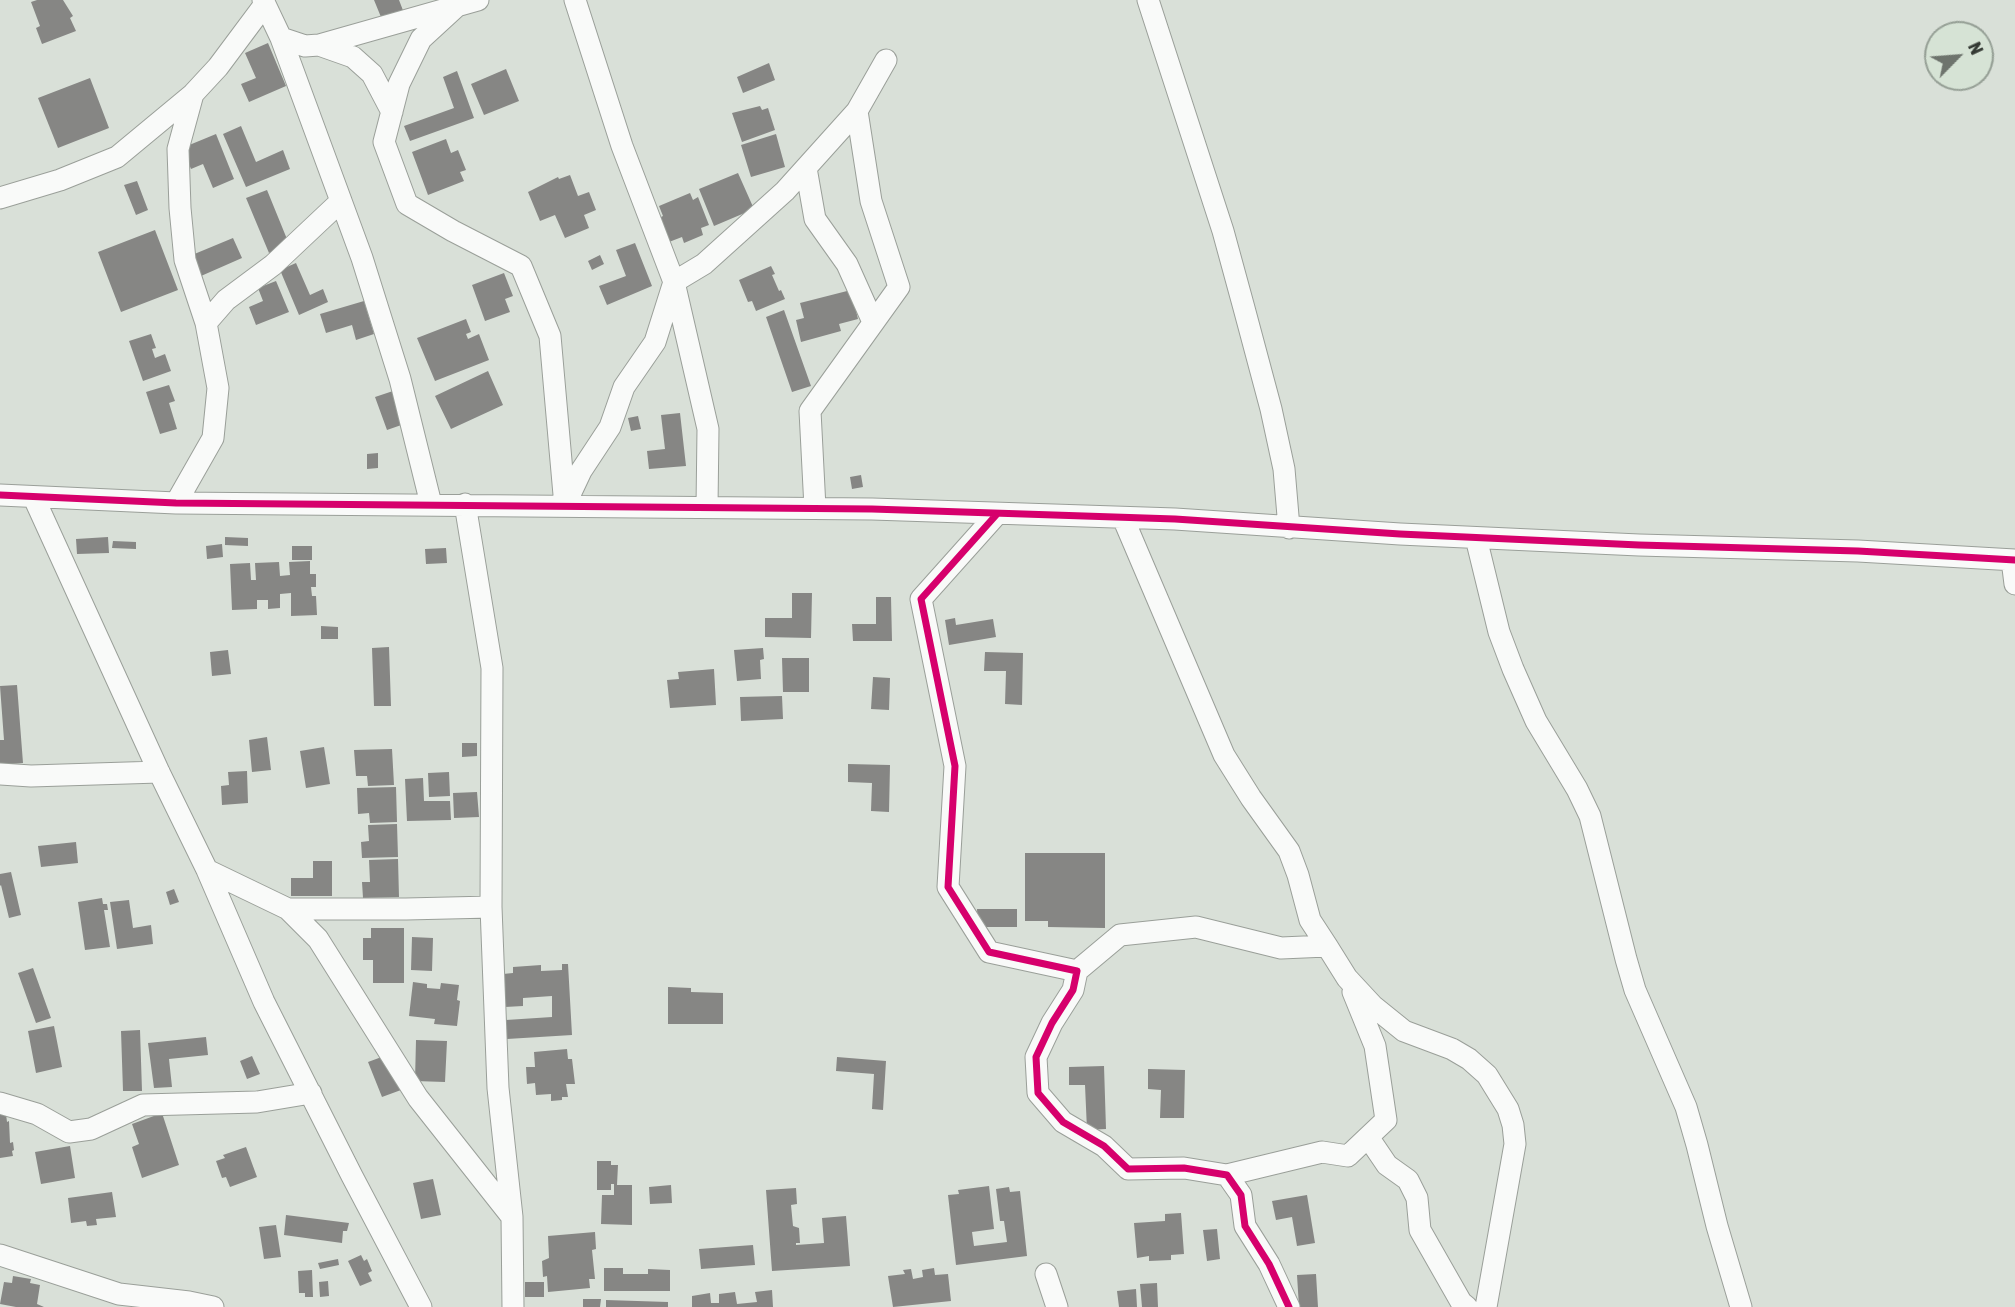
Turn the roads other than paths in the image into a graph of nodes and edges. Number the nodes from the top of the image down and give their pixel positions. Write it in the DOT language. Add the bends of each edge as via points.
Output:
graph roads {
  1 [pos="575,0"];
  2 [pos="1148,0"];
  3 [pos="264,2"];
  4 [pos="468,2"];
  5 [pos="281,38"];
  6 [pos="319,45"];
  7 [pos="886,60"];
  8 [pos="193,94"];
  9 [pos="857,111"];
  10 [pos="392,112"];
  11 [pos="806,167"];
  12 [pos="0,198"];
  13 [pos="341,201"];
  14 [pos="674,282"];
  15 [pos="873,322"];
  16 [pos="206,323"];
  17 [pos="0,495"];
  18 [pos="34,498"];
  19 [pos="176,503"];
  20 [pos="431,504"];
  21 [pos="465,505"];
  22 [pos="565,506"];
  23 [pos="707,507"];
  24 [pos="815,508"];
  25 [pos="997,514"];
  26 [pos="1122,518"];
  27 [pos="1289,528"];
  28 [pos="1476,538"];
  29 [pos="2013,560"];
  30 [pos="2015,584"];
  31 [pos="159,772"];
  32 [pos="0,774"];
  33 [pos="207,870"];
  34 [pos="491,907"];
  35 [pos="288,909"];
  36 [pos="1327,946"];
  37 [pos="1077,971"];
  38 [pos="1347,978"];
  39 [pos="311,1093"];
  40 [pos="0,1103"];
  41 [pos="1368,1137"];
  42 [pos="1227,1175"];
  43 [pos="512,1217"];
  44 [pos="0,1255"];
  45 [pos="1046,1274"];
  46 [pos="213,1307"];
  47 [pos="421,1307"];
  48 [pos="513,1307"];
  49 [pos="1057,1307"];
  50 [pos="1289,1307"];
  51 [pos="1467,1307"];
  52 [pos="1486,1307"];
  53 [pos="1741,1307"];
  1 -- 14 [label="street" via="622,146"];
  2 -- 27 [label="street" via="1223,231 1271,409 1284,469"];
  3 -- 5 [label="street"];
  3 -- 8 [label="street"];
  4 -- 6 [label="street"];
  4 -- 10 [label="street" via="421,38 399,84"];
  5 -- 6 [label="street" via="305,46"];
  5 -- 13 [label="street"];
  6 -- 10 [label="street" via="353,57 372,74"];
  7 -- 9 [label="street"];
  8 -- 12 [label="street" via="117,157"];
  8 -- 16 [label="street" via="178,149 180,208 185,260"];
  9 -- 11 [label="street"];
  9 -- 15 [label="street" via="871,201 899,287"];
  10 -- 22 [label="street" via="384,142 407,204 521,266 550,337"];
  11 -- 14 [label="street" via="704,264"];
  11 -- 15 [label="street" via="815,219 846,264"];
  13 -- 16 [label="street" via="273,265 226,300"];
  13 -- 20 [label="street" via="400,379"];
  14 -- 22 [label="street" via="655,342 624,387 610,427"];
  14 -- 23 [label="street" via="708,429"];
  15 -- 24 [label="street" via="810,411"];
  16 -- 19 [label="street" via="218,388 213,438"];
  17 -- 18 [label="street"];
  18 -- 19 [label="street"];
  18 -- 31 [label="street"];
  19 -- 20 [label="street"];
  20 -- 21 [label="street"];
  21 -- 22 [label="street"];
  21 -- 34 [label="street" via="492,668"];
  22 -- 23 [label="street"];
  23 -- 24 [label="street"];
  24 -- 25 [label="street"];
  25 -- 26 [label="street"];
  25 -- 37 [label="street" via="921,599 954,766 948,887 989,952"];
  26 -- 27 [label="street"];
  26 -- 36 [label="street" via="1224,755 1289,851 1310,920"];
  27 -- 28 [label="street"];
  28 -- 29 [label="street"];
  28 -- 53 [label="street" via="1513,669 1536,721 1590,816 1632,980 1686,1107"];
  29 -- 30 [label="street"];
  31 -- 32 [label="street"];
  31 -- 33 [label="street"];
  33 -- 35 [label="street"];
  33 -- 39 [label="street" via="264,1002"];
  34 -- 35 [label="street"];
  34 -- 43 [label="street" via="498,1088"];
  35 -- 43 [label="street" via="318,939 418,1098"];
  36 -- 37 [label="street" via="1281,948 1196,927 1119,935"];
  36 -- 38 [label="street"];
  37 -- 42 [label="street" via="1073,990 1036,1057 1038,1093 1063,1122 1104,1146 1128,1169 1184,1168"];
  38 -- 41 [label="street" via="1375,1045 1386,1120"];
  38 -- 52 [label="street" via="1404,1031 1469,1059 1487,1075 1508,1109 1515,1144"];
  39 -- 40 [label="street" via="257,1102 143,1105 91,1129 69,1132 37,1114"];
  39 -- 47 [label="street"];
  41 -- 42 [label="street" via="1348,1156 1322,1152"];
  41 -- 51 [label="street" via="1387,1165 1408,1180 1417,1198 1420,1230"];
  42 -- 50 [label="street" via="1241,1195 1245,1226"];
  43 -- 48 [label="street"];
  44 -- 46 [label="street" via="119,1294"];
  45 -- 49 [label="street"];
}
